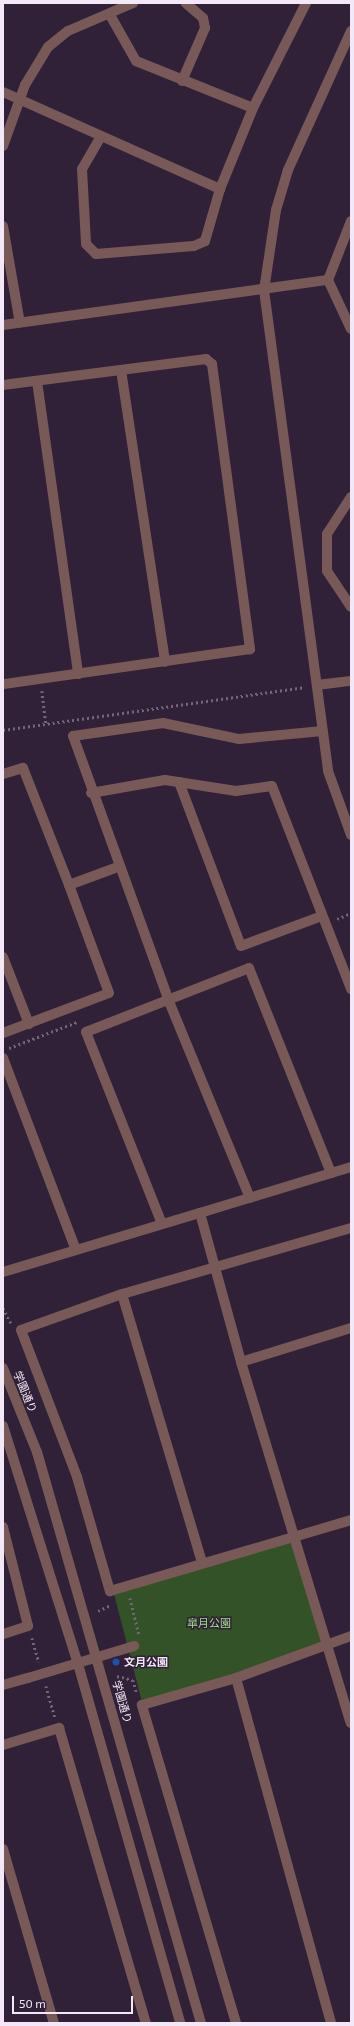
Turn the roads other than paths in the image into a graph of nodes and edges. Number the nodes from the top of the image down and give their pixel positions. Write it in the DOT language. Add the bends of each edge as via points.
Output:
graph roads {
  1 [pos="133,3"];
  2 [pos="186,3"];
  3 [pos="306,3"];
  4 [pos="110,15"];
  5 [pos="351,31"];
  6 [pos="182,82"];
  7 [pos="3,92"];
  8 [pos="19,99"];
  9 [pos="253,108"];
  10 [pos="100,138"];
  11 [pos="3,146"];
  12 [pos="220,189"];
  13 [pos="351,221"];
  14 [pos="3,226"];
  15 [pos="8,274"];
  16 [pos="328,280"];
  17 [pos="264,290"];
  18 [pos="20,323"];
  19 [pos="3,325"];
  20 [pos="351,329"];
  21 [pos="121,370"];
  22 [pos="37,381"];
  23 [pos="3,385"];
  24 [pos="351,496"];
  25 [pos="351,607"];
  26 [pos="165,662"];
  27 [pos="78,674"];
  28 [pos="351,681"];
  29 [pos="3,684"];
  30 [pos="317,685"];
  31 [pos="323,731"];
  32 [pos="3,774"];
  33 [pos="179,782"];
  34 [pos="91,793"];
  35 [pos="351,835"];
  36 [pos="118,866"];
  37 [pos="69,885"];
  38 [pos="322,916"];
  39 [pos="3,957"];
  40 [pos="351,989"];
  41 [pos="169,1001"];
  42 [pos="29,1024"];
  43 [pos="3,1033"];
  44 [pos="3,1058"];
  45 [pos="351,1167"];
  46 [pos="331,1173"];
  47 [pos="250,1198"];
  48 [pos="200,1213"];
  49 [pos="162,1224"];
  50 [pos="351,1228"];
  51 [pos="76,1250"];
  52 [pos="215,1267"];
  53 [pos="3,1272"];
  54 [pos="122,1294"];
  55 [pos="351,1328"];
  56 [pos="241,1362"];
  57 [pos="3,1368"];
  58 [pos="3,1426"];
  59 [pos="351,1520"];
  60 [pos="3,1527"];
  61 [pos="295,1535"];
  62 [pos="202,1563"];
  63 [pos="3,1634"];
  64 [pos="351,1636"];
  65 [pos="327,1643"];
  66 [pos="134,1646"];
  67 [pos="236,1678"];
  68 [pos="3,1685"];
  69 [pos="351,1723"];
  70 [pos="3,1745"];
  71 [pos="3,1849"];
  72 [pos="54,2023"];
  73 [pos="146,2023"];
  74 [pos="180,2023"];
  75 [pos="201,2023"];
  76 [pos="236,2023"];
  77 [pos="331,2023"];
  1 -- 4 [label="street"];
  2 -- 6 [label="street" via="203,18 205,28"];
  3 -- 9 [label="street"];
  4 -- 6 [label="street" via="136,61"];
  4 -- 8 [label="street" via="68,31 48,47"];
  5 -- 17 [label="street" via="288,170 276,210"];
  6 -- 9 [label="street"];
  7 -- 8 [label="street"];
  8 -- 10 [label="street"];
  8 -- 11 [label="street"];
  9 -- 12 [label="street"];
  10 -- 12 [label="street"];
  10 -- 12 [label="street" via="82,169 86,244 96,254 194,246 204,241"];
  13 -- 16 [label="street"];
  14 -- 15 [label="street"];
  15 -- 18 [label="street"];
  16 -- 17 [label="street"];
  16 -- 20 [label="street"];
  17 -- 18 [label="street"];
  17 -- 30 [label="street"];
  18 -- 19 [label="street"];
  21 -- 22 [label="street"];
  21 -- 26 [label="street"];
  21 -- 26 [label="street" via="206,359 212,364 250,648"];
  22 -- 23 [label="street"];
  22 -- 27 [label="street"];
  24 -- 25 [label="street" via="328,534 327,556 327,570"];
  26 -- 27 [label="street"];
  27 -- 29 [label="street"];
  28 -- 30 [label="street"];
  30 -- 31 [label="street"];
  31 -- 34 [label="street" via="239,739 163,723 73,736"];
  31 -- 35 [label="street" via="328,771"];
  32 -- 37 [label="street" via="23,768"];
  33 -- 34 [label="street" via="164,780"];
  33 -- 38 [label="street" via="236,791 272,786"];
  33 -- 38 [label="street" via="241,946"];
  34 -- 36 [label="street"];
  36 -- 37 [label="street"];
  36 -- 41 [label="street"];
  37 -- 42 [label="street" via="109,993"];
  38 -- 40 [label="street"];
  39 -- 42 [label="street"];
  41 -- 46 [label="street" via="250,968"];
  41 -- 47 [label="street"];
  41 -- 49 [label="street" via="86,1032"];
  42 -- 43 [label="street"];
  44 -- 51 [label="street"];
  45 -- 46 [label="street"];
  46 -- 47 [label="street"];
  47 -- 48 [label="street"];
  48 -- 49 [label="street"];
  48 -- 52 [label="street"];
  49 -- 51 [label="street"];
  50 -- 52 [label="street"];
  51 -- 53 [label="street"];
  52 -- 54 [label="street"];
  52 -- 56 [label="street"];
  54 -- 62 [label="street"];
  54 -- 62 [label="street" via="21,1330 77,1477 110,1591"];
  55 -- 56 [label="street"];
  56 -- 61 [label="street"];
  57 -- 75 [label="street, 学園通り" via="36,1452"];
  58 -- 74 [label="street" via="78,1664"];
  59 -- 61 [label="street"];
  60 -- 63 [label="street" via="28,1626"];
  61 -- 62 [label="street"];
  61 -- 65 [label="street"];
  64 -- 65 [label="street"];
  65 -- 67 [label="street"];
  65 -- 69 [label="street"];
  66 -- 68 [label="street, bridge"];
  67 -- 76 [label="street" via="142,1705"];
  67 -- 77 [label="street"];
  70 -- 73 [label="street" via="59,1728"];
  71 -- 72 [label="street"];
}
